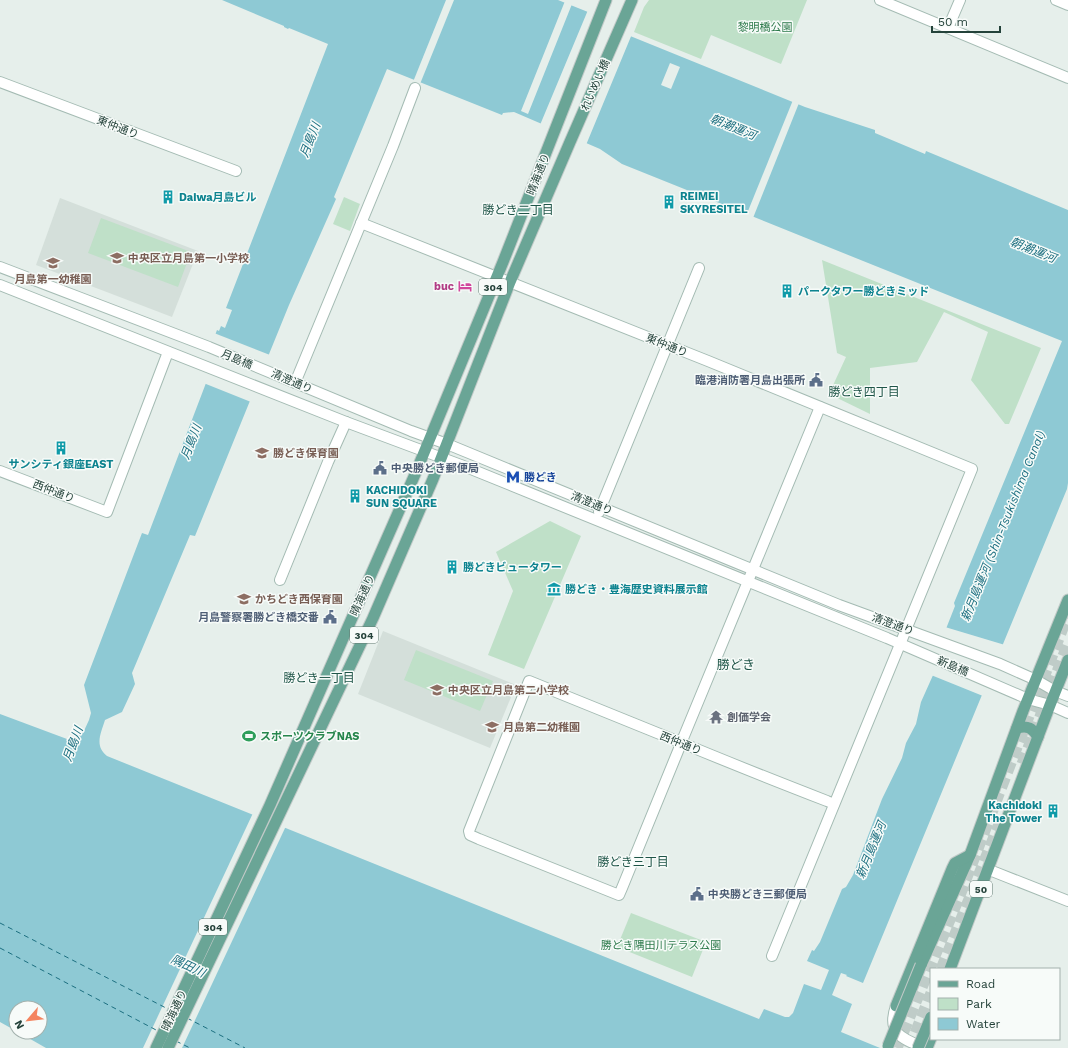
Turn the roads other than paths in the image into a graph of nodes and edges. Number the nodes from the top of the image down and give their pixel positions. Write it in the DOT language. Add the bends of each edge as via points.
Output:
graph roads {
  1 [pos="606,0"];
  2 [pos="632,0"];
  3 [pos="880,0"];
  4 [pos="960,0"];
  5 [pos="1056,0"];
  6 [pos="1068,5"];
  7 [pos="948,28"];
  8 [pos="1068,78"];
  9 [pos="0,82"];
  10 [pos="415,88"];
  11 [pos="553,135"];
  12 [pos="570,142"];
  13 [pos="236,171"];
  14 [pos="361,223"];
  15 [pos="0,267"];
  16 [pos="699,268"];
  17 [pos="497,277"];
  18 [pos="510,282"];
  19 [pos="0,285"];
  20 [pos="667,345"];
  21 [pos="168,352"];
  22 [pos="266,370"];
  23 [pos="295,383"];
  24 [pos="258,388"];
  25 [pos="820,407"];
  26 [pos="346,422"];
  27 [pos="430,438"];
  28 [pos="447,444"];
  29 [pos="425,452"];
  30 [pos="442,458"];
  31 [pos="0,471"];
  32 [pos="601,507"];
  33 [pos="596,519"];
  34 [pos="753,569"];
  35 [pos="280,580"];
  36 [pos="748,581"];
  37 [pos="1068,600"];
  38 [pos="906,629"];
  39 [pos="920,634"];
  40 [pos="900,644"];
  41 [pos="913,649"];
  42 [pos="1068,660"];
  43 [pos="1036,680"];
  44 [pos="1055,691"];
  45 [pos="1068,696"];
  46 [pos="1028,699"];
  47 [pos="1050,705"];
  48 [pos="1068,713"];
  49 [pos="1017,728"];
  50 [pos="1038,737"];
  51 [pos="682,743"];
  52 [pos="834,804"];
  53 [pos="275,808"];
  54 [pos="1011,810"];
  55 [pos="970,854"];
  56 [pos="992,871"];
  57 [pos="1068,901"];
  58 [pos="772,956"];
  59 [pos="950,968"];
  60 [pos="958,968"];
  61 [pos="896,1006"];
  62 [pos="930,1019"];
  63 [pos="156,1048"];
  64 [pos="168,1048"];
  65 [pos="887,1048"];
  66 [pos="918,1048"];
  67 [pos="926,1048"];
  1 -- 11 [label="main road, れいめい橋 / 304"];
  2 -- 12 [label="main road, れいめい橋 / 304"];
  3 -- 7 [label="street"];
  4 -- 7 [label="street"];
  5 -- 6 [label="street"];
  7 -- 8 [label="street"];
  9 -- 13 [label="street, 東仲通り"];
  10 -- 14 [label="street"];
  11 -- 17 [label="main road, 晴海通り / 304"];
  12 -- 18 [label="main road, 晴海通り / 304"];
  14 -- 17 [label="street, 東仲通り"];
  14 -- 23 [label="street"];
  15 -- 22 [label="street, 月島橋"];
  16 -- 20 [label="street"];
  17 -- 18 [label="street, 東仲通り"];
  17 -- 27 [label="main road, 晴海通り / 304"];
  18 -- 20 [label="street, 東仲通り"];
  18 -- 28 [label="main road, 晴海通り / 304"];
  19 -- 21 [label="street"];
  20 -- 25 [label="street, 東仲通り"];
  20 -- 32 [label="street"];
  21 -- 24 [label="street, 月島橋"];
  21 -- 31 [label="street, 西仲通り" via="107,512"];
  22 -- 23 [label="street, 清澄通り"];
  23 -- 27 [label="street, 清澄通り"];
  24 -- 26 [label="street, 清澄通り"];
  25 -- 34 [label="street"];
  25 -- 38 [label="street, 東仲通り" via="972,469"];
  26 -- 29 [label="street, 清澄通り"];
  26 -- 35 [label="street"];
  27 -- 28 [label="street, 清澄通り"];
  27 -- 29 [label="main road, 晴海通り / 304"];
  28 -- 30 [label="main road, 晴海通り / 304"];
  28 -- 32 [label="street, 清澄通り"];
  29 -- 30 [label="street, 清澄通り"];
  29 -- 53 [label="main road, 晴海通り / 304"];
  30 -- 33 [label="street, 清澄通り"];
  30 -- 53 [label="main road, 晴海通り / 304" via="373,618"];
  32 -- 33 [label="street"];
  32 -- 34 [label="street, 清澄通り"];
  33 -- 36 [label="street, 清澄通り"];
  34 -- 36 [label="street"];
  34 -- 38 [label="street, 清澄通り" via="839,605"];
  36 -- 40 [label="street, 清澄通り"];
  36 -- 51 [label="street"];
  37 -- 43 [label="main road, 50"];
  38 -- 39 [label="street, 清澄通り"];
  38 -- 40 [label="street"];
  39 -- 43 [label="street, 新島橋"];
  40 -- 41 [label="street, 清澄通り"];
  40 -- 52 [label="street"];
  41 -- 46 [label="street, 新島橋"];
  42 -- 44 [label="main road, 50"];
  43 -- 44 [label="street"];
  43 -- 46 [label="main road, 50"];
  44 -- 45 [label="street"];
  44 -- 47 [label="main road, 50"];
  46 -- 47 [label="street"];
  46 -- 49 [label="main road, 50"];
  47 -- 48 [label="street"];
  47 -- 50 [label="main road, 50"];
  49 -- 50 [label="main road" via="1027,726"];
  49 -- 55 [label="main road, 50"];
  50 -- 54 [label="main road, 50"];
  51 -- 51 [label="street, 西仲通り" via="529,681 469,827 470,835 619,895"];
  51 -- 52 [label="street, 西仲通り"];
  52 -- 58 [label="street"];
  53 -- 63 [label="main road, 晴海通り / 304"];
  53 -- 64 [label="main road, 晴海通り / 304"];
  54 -- 56 [label="main road"];
  54 -- 59 [label="main road, 50"];
  55 -- 61 [label="main road" via="955,863 952,869"];
  55 -- 65 [label="main road, 50, bridge"];
  56 -- 57 [label="street"];
  56 -- 60 [label="main road"];
  61 -- 67 [label="street" via="892,1017 900,1037"];
  62 -- 66 [label="main road, bridge"];
}
